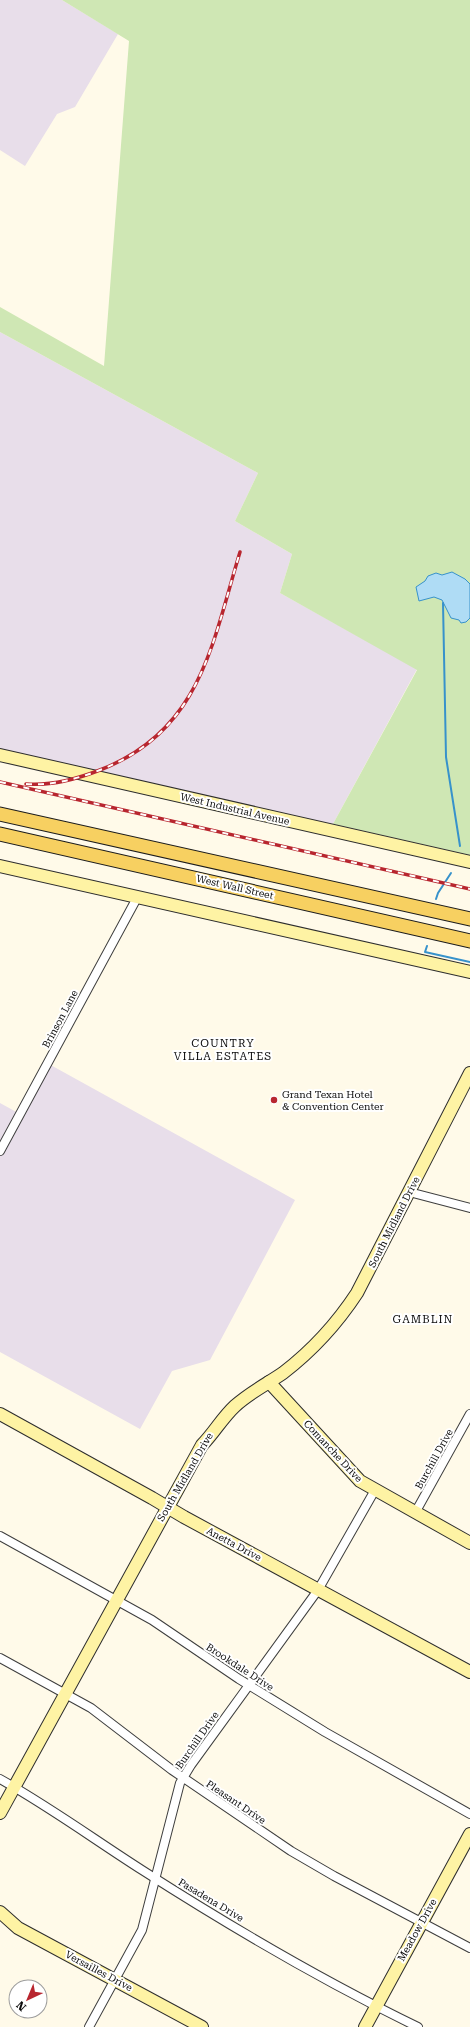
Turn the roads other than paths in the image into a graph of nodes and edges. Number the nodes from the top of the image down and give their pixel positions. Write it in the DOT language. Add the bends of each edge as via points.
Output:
graph roads {
  1 [pos="0,755"];
  2 [pos="0,814"];
  3 [pos="0,834"];
  4 [pos="470,862"];
  5 [pos="0,866"];
  6 [pos="138,896"];
  7 [pos="470,919"];
  8 [pos="470,941"];
  9 [pos="470,972"];
  10 [pos="470,1073"];
  11 [pos="0,1151"];
  12 [pos="409,1192"];
  13 [pos="470,1208"];
  14 [pos="269,1382"];
  15 [pos="0,1414"];
  16 [pos="470,1414"];
  17 [pos="375,1490"];
  18 [pos="167,1507"];
  19 [pos="416,1513"];
  20 [pos="0,1536"];
  21 [pos="470,1543"];
  22 [pos="318,1590"];
  23 [pos="116,1600"];
  24 [pos="0,1658"];
  25 [pos="470,1672"];
  26 [pos="249,1685"];
  27 [pos="65,1693"];
  28 [pos="183,1778"];
  29 [pos="0,1779"];
  30 [pos="14,1787"];
  31 [pos="0,1813"];
  32 [pos="470,1814"];
  33 [pos="470,1834"];
  34 [pos="155,1878"];
  35 [pos="0,1912"];
  36 [pos="421,1923"];
  37 [pos="470,1948"];
  38 [pos="115,1980"];
  39 [pos="376,2007"];
  40 [pos="89,2027"];
  41 [pos="202,2027"];
  42 [pos="365,2027"];
  43 [pos="418,2027"];
  1 -- 4 [label="street, West Industrial Avenue"];
  2 -- 7 [label="main road, West Wall Street"];
  3 -- 8 [label="main road, West Wall Street"];
  5 -- 6 [label="street"];
  6 -- 9 [label="street"];
  6 -- 11 [label="street, Brinson Lane"];
  10 -- 12 [label="street, South Midland Drive"];
  12 -- 13 [label="street"];
  12 -- 14 [label="street, South Midland Drive" via="357,1293 342,1316 310,1352"];
  14 -- 17 [label="street, Comanche Drive" via="360,1481"];
  14 -- 18 [label="street, South Midland Drive" via="247,1396 215,1426"];
  15 -- 18 [label="street, Anetta Drive"];
  16 -- 19 [label="street, Burchill Drive"];
  17 -- 19 [label="street, Comanche Drive"];
  17 -- 22 [label="street, Burchill Drive"];
  18 -- 22 [label="street, Anetta Drive"];
  18 -- 23 [label="street, South Midland Drive"];
  19 -- 21 [label="street, Comanche Drive"];
  20 -- 23 [label="street, Brookdale Drive"];
  22 -- 25 [label="street, Anetta Drive"];
  22 -- 26 [label="street, Burchill Drive"];
  23 -- 26 [label="street, Brookdale Drive" via="152,1620"];
  23 -- 27 [label="street, South Midland Drive"];
  24 -- 27 [label="street, Pleasant Drive"];
  26 -- 28 [label="street, Burchill Drive"];
  26 -- 32 [label="street, Brookdale Drive" via="372,1760"];
  27 -- 28 [label="street, Pleasant Drive" via="96,1712"];
  27 -- 30 [label="street, South Midland Drive"];
  28 -- 34 [label="street, Burchill Drive"];
  28 -- 36 [label="street, Pleasant Drive" via="291,1851"];
  29 -- 30 [label="street, Pasadena Drive"];
  30 -- 31 [label="street, South Midland Drive"];
  30 -- 34 [label="street, Pasadena Drive" via="48,1806"];
  33 -- 36 [label="street, Meadow Drive"];
  34 -- 38 [label="street, Burchill Drive" via="142,1930"];
  34 -- 39 [label="street, Pasadena Drive" via="256,1940"];
  35 -- 38 [label="street, Versailles Drive" via="18,1928"];
  36 -- 37 [label="street, Pleasant Drive"];
  36 -- 39 [label="street, Meadow Drive"];
  38 -- 40 [label="street, Burchill Drive"];
  38 -- 41 [label="street, Versailles Drive"];
  39 -- 42 [label="street, Meadow Drive"];
  39 -- 43 [label="street, Pasadena Drive"];
}
